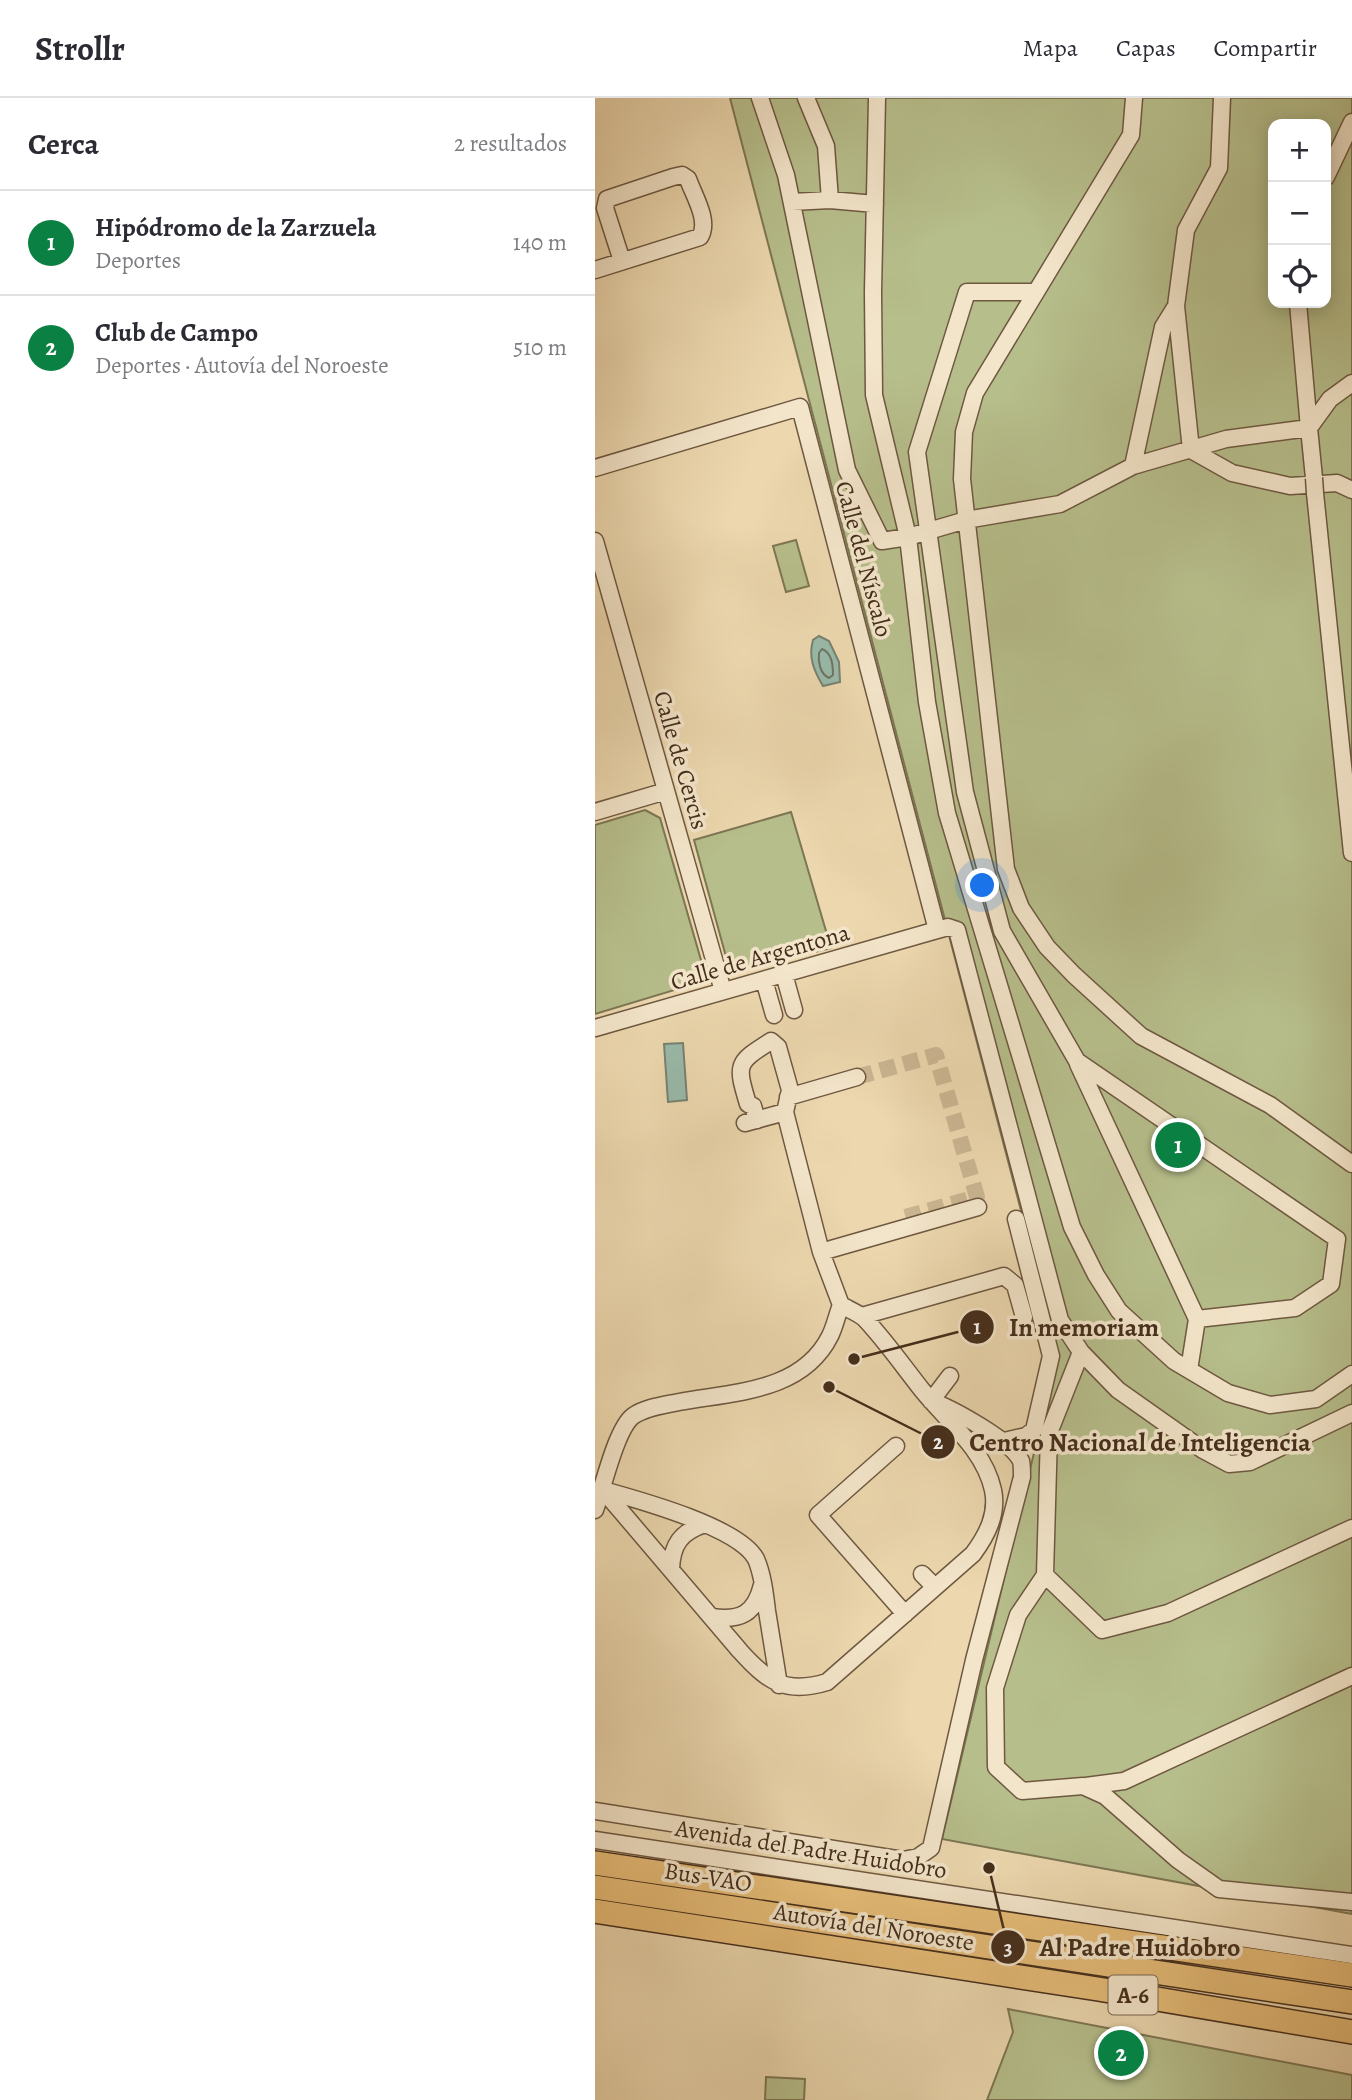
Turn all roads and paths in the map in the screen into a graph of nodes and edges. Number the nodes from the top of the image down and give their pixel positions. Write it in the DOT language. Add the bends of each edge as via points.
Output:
graph roads {
  1 [pos="760,98"];
  2 [pos="806,98"];
  3 [pos="877,98"];
  4 [pos="1134,98"];
  5 [pos="1222,98"];
  6 [pos="1352,122"];
  7 [pos="1331,166"];
  8 [pos="830,200"];
  9 [pos="792,202"];
  10 [pos="875,204"];
  11 [pos="622,261"];
  12 [pos="595,270"];
  13 [pos="1036,292"];
  14 [pos="1176,306"];
  15 [pos="1298,308"];
  16 [pos="1352,383"];
  17 [pos="1309,428"];
  18 [pos="1191,450"];
  19 [pos="1133,466"];
  20 [pos="595,468"];
  21 [pos="1352,490"];
  22 [pos="967,520"];
  23 [pos="928,532"];
  24 [pos="908,537"];
  25 [pos="595,541"];
  26 [pos="666,791"];
  27 [pos="595,811"];
  28 [pos="1352,853"];
  29 [pos="937,930"];
  30 [pos="784,974"];
  31 [pos="764,980"];
  32 [pos="723,991"];
  33 [pos="794,1010"];
  34 [pos="774,1016"];
  35 [pos="595,1028"];
  36 [pos="1077,1061"];
  37 [pos="857,1077"];
  38 [pos="786,1105"];
  39 [pos="1352,1164"];
  40 [pos="978,1207"];
  41 [pos="898,1219"];
  42 [pos="1016,1219"];
  43 [pos="820,1247"];
  44 [pos="841,1305"];
  45 [pos="862,1316"];
  46 [pos="1024,1317"];
  47 [pos="1198,1319"];
  48 [pos="1081,1352"];
  49 [pos="1189,1370"];
  50 [pos="1352,1374"];
  51 [pos="950,1376"];
  52 [pos="931,1401"];
  53 [pos="1352,1413"];
  54 [pos="1004,1441"];
  55 [pos="896,1446"];
  56 [pos="603,1490"];
  57 [pos="595,1510"];
  58 [pos="705,1524"];
  59 [pos="1352,1528"];
  60 [pos="671,1569"];
  61 [pos="922,1574"];
  62 [pos="1045,1575"];
  63 [pos="763,1583"];
  64 [pos="935,1587"];
  65 [pos="905,1614"];
  66 [pos="712,1617"];
  67 [pos="1352,1676"];
  68 [pos="779,1685"];
  69 [pos="1083,1786"];
  70 [pos="595,1811"];
  71 [pos="595,1840"];
  72 [pos="595,1863"];
  73 [pos="595,1887"];
  74 [pos="1352,1902"];
  75 [pos="595,1911"];
  76 [pos="595,1922"];
  77 [pos="755,1935"];
  78 [pos="1352,1955"];
  79 [pos="1352,1975"];
  80 [pos="1352,2002"];
  81 [pos="1352,2032"];
  1 -- 9 [label="street"];
  2 -- 8 [label="street" via="826,146"];
  3 -- 10 [label="street"];
  4 -- 13 [label="street" via="1131,135"];
  5 -- 14 [label="street" via="1219,169 1187,230"];
  6 -- 7 [label="street"];
  8 -- 9 [label="street"];
  8 -- 10 [label="street"];
  9 -- 24 [label="street" via="847,470 882,541"];
  10 -- 24 [label="street" via="874,395"];
  11 -- 11 [label="street" via="700,237 703,222 688,179 673,177 607,200 605,208"];
  11 -- 12 [label="street"];
  13 -- 22 [label="street" via="975,393 964,432 962,479"];
  13 -- 23 [label="street" via="967,292 917,452"];
  14 -- 18 [label="street"];
  14 -- 19 [label="street" via="1163,327"];
  15 -- 17 [label="street"];
  16 -- 17 [label="street" via="1330,399"];
  17 -- 18 [label="street" via="1226,439"];
  17 -- 28 [label="street"];
  18 -- 19 [label="street"];
  18 -- 21 [label="street" via="1232,473 1290,486 1337,483"];
  19 -- 22 [label="street" via="1060,504"];
  20 -- 29 [label="street, Calle del Níscalo" via="800,407"];
  22 -- 23 [label="street"];
  22 -- 39 [label="street" via="1006,869 1021,908 1047,947 1142,1036 1270,1105"];
  23 -- 24 [label="street"];
  23 -- 36 [label="street" via="965,792 1002,931"];
  24 -- 49 [label="street" via="927,702 947,813 1072,1227 1119,1311"];
  25 -- 26 [label="street, Calle de Cercis"];
  26 -- 27 [label="street"];
  26 -- 32 [label="street, Calle de Cercis"];
  29 -- 30 [label="street, Calle de Argentona"];
  29 -- 48 [label="street" via="957,930 1060,1320"];
  30 -- 31 [label="street, Calle de Argentona"];
  30 -- 33 [label="street"];
  31 -- 32 [label="street, Calle de Argentona"];
  31 -- 34 [label="street"];
  32 -- 35 [label="street, Calle de Argentona"];
  36 -- 47 [label="street"];
  36 -- 47 [label="street" via="1337,1239 1331,1284 1295,1308"];
  37 -- 38 [label="street"];
  38 -- 38 [label="street" via="790,1090 778,1047 771,1041 745,1057 741,1067 747,1072 755,1102 752,1117"];
  38 -- 43 [label="street"];
  40 -- 43 [label="street"];
  41 -- 43 [label="street"];
  42 -- 54 [label="street" via="1051,1356 1034,1430"];
  43 -- 44 [label="street"];
  44 -- 45 [label="street"];
  44 -- 56 [label="street" via="821,1350 782,1382 654,1407 633,1416 621,1432"];
  45 -- 46 [label="street" via="1004,1276 1015,1285"];
  45 -- 52 [label="street"];
  47 -- 49 [label="street"];
  48 -- 53 [label="street" via="1118,1390 1229,1464 1250,1462"];
  48 -- 62 [label="street" via="1049,1433"];
  49 -- 50 [label="street" via="1228,1393 1270,1405 1316,1399"];
  51 -- 52 [label="street"];
  52 -- 54 [label="street"];
  52 -- 64 [label="street" via="987,1469 994,1493 987,1535 973,1554"];
  54 -- 70 [label="street" via="1021,1461 1022,1477 931,1848 902,1860"];
  55 -- 65 [label="street" via="817,1515"];
  56 -- 57 [label="street"];
  56 -- 58 [label="street"];
  56 -- 60 [label="street"];
  58 -- 60 [label="street" via="678,1539 671,1553"];
  58 -- 63 [label="street" via="746,1546"];
  59 -- 62 [label="street" via="1168,1613 1102,1630"];
  60 -- 66 [label="street"];
  61 -- 64 [label="street"];
  62 -- 69 [label="street" via="1018,1615 995,1688 996,1767 1022,1791"];
  63 -- 66 [label="street" via="759,1600 747,1614 730,1620"];
  63 -- 68 [label="street"];
  64 -- 65 [label="street"];
  65 -- 68 [label="street" via="827,1682 811,1687"];
  66 -- 68 [label="street" via="759,1671"];
  67 -- 69 [label="street" via="1125,1781"];
  69 -- 74 [label="street" via="1105,1796 1219,1889"];
  71 -- 78 [label="street, Avenida del Padre Huidobro"];
  72 -- 79 [label="highway, Autovía del Noroeste / A-6"];
  73 -- 80 [label="highway, Bus-VAO"];
  75 -- 77 [label="highway, Autovía del Noroeste / A-6"];
  76 -- 77 [label="highway"];
  77 -- 81 [label="highway, Autovía del Noroeste / A-6"];
}
